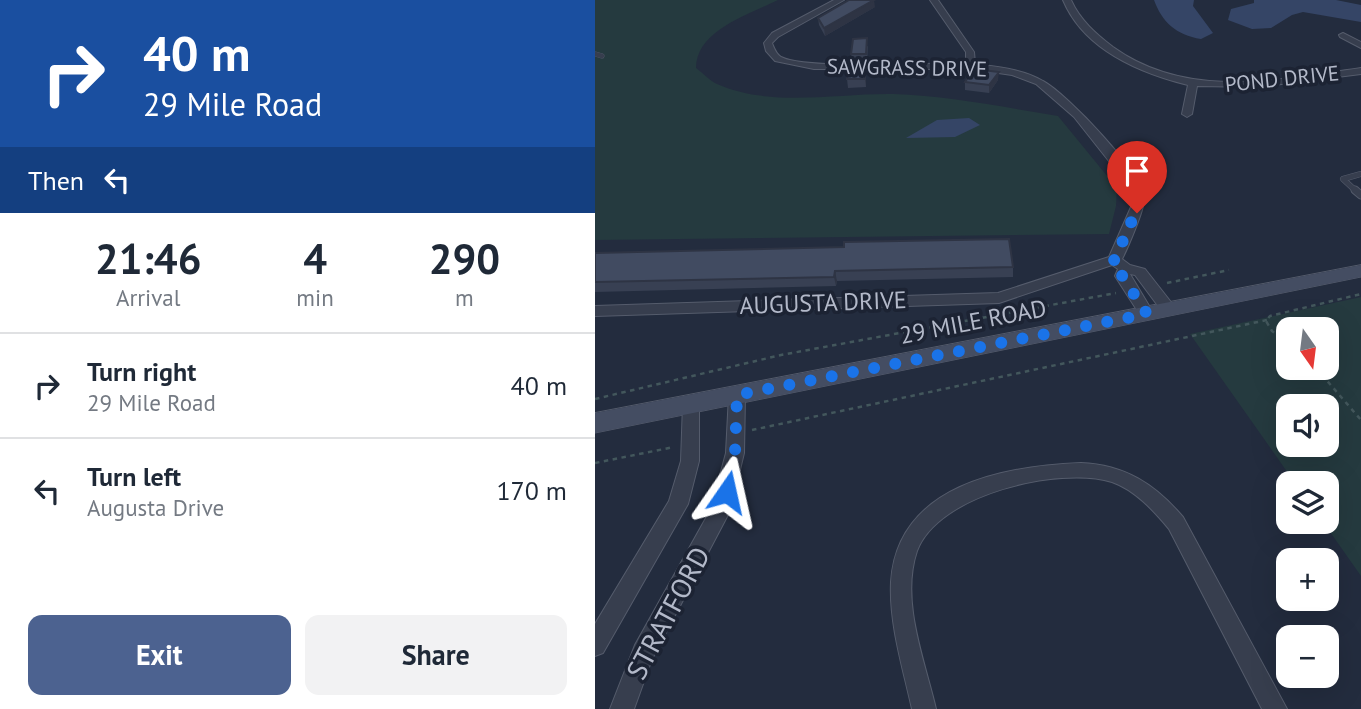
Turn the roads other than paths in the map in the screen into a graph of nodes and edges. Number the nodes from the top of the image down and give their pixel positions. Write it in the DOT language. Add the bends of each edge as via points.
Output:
graph roads {
  1 [pos="839,0"];
  2 [pos="934,0"];
  3 [pos="1067,0"];
  4 [pos="1343,35"];
  5 [pos="1361,45"];
  6 [pos="595,54"];
  7 [pos="602,56"];
  8 [pos="971,66"];
  9 [pos="1361,71"];
  10 [pos="1193,83"];
  11 [pos="1187,114"];
  12 [pos="1361,174"];
  13 [pos="1361,195"];
  14 [pos="1120,264"];
  15 [pos="1361,271"];
  16 [pos="595,311"];
  17 [pos="1158,312"];
  18 [pos="737,395"];
  19 [pos="691,404"];
  20 [pos="595,423"];
  21 [pos="595,645"];
  22 [pos="622,709"];
  23 [pos="923,709"];
  24 [pos="1275,709"];
  1 -- 8 [label="street, SAWGRASS DRIVE" via="775,34 768,43 770,51 778,59 814,66"];
  2 -- 8 [label="street" via="970,52"];
  3 -- 10 [label="street, POND DRIVE" via="1078,22 1122,61"];
  4 -- 5 [label="street"];
  6 -- 7 [label="lane"];
  8 -- 14 [label="street, SAWGRASS DRIVE" via="1019,74 1053,90 1129,178 1140,202 1123,235"];
  9 -- 10 [label="street, POND DRIVE" via="1244,86"];
  10 -- 11 [label="street"];
  12 -- 13 [label="lane" via="1343,179"];
  14 -- 16 [label="street, AUGUSTA DRIVE" via="999,298"];
  14 -- 17 [label="street" via="1131,290"];
  14 -- 17 [label="street" via="1140,272 1151,286"];
  15 -- 17 [label="street, 29 MILE ROAD"];
  17 -- 18 [label="street, 29 MILE ROAD"];
  18 -- 19 [label="street, 29 MILE ROAD"];
  18 -- 22 [label="street, STRATFORD" via="735,453 720,511 643,653"];
  19 -- 20 [label="street, 29 MILE ROAD"];
  19 -- 21 [label="street, STRATFORD" via="687,481 678,504"];
  23 -- 24 [label="street" via="901,592 909,547 935,512 967,492 1072,469 1111,474 1147,492 1176,523"];
}
